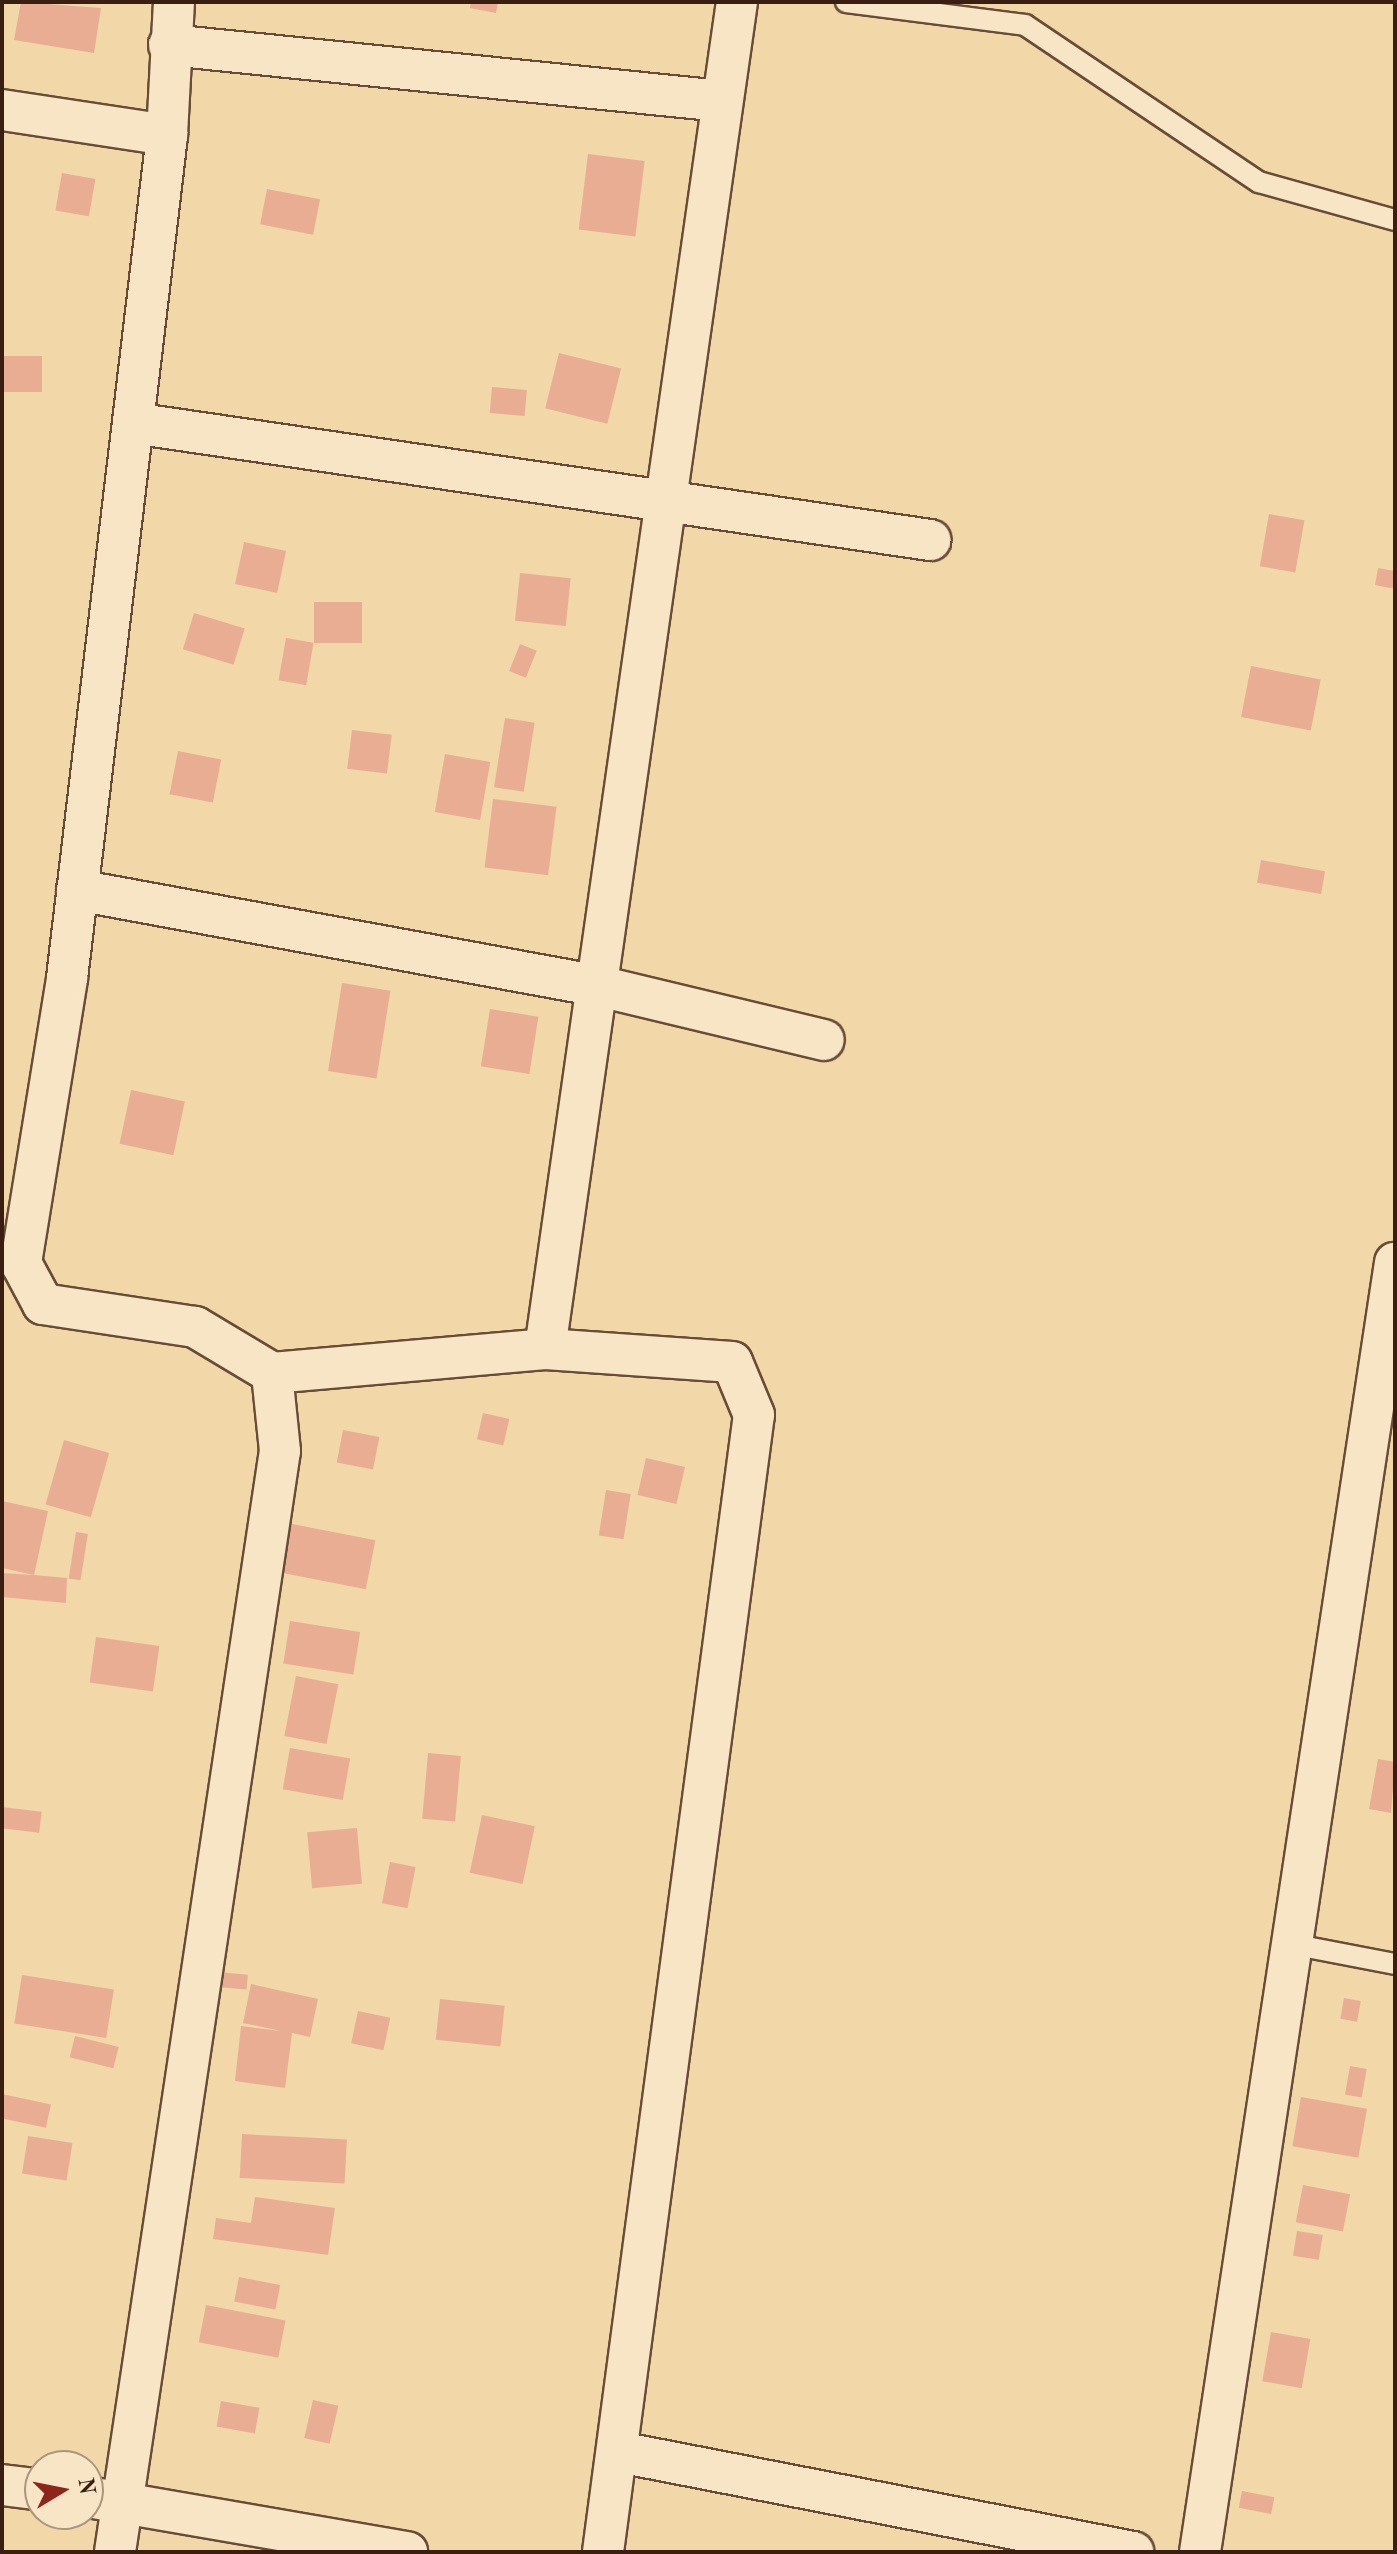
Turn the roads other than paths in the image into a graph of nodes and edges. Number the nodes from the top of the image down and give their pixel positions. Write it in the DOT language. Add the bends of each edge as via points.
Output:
graph roads {
  1 [pos="174,2"];
  2 [pos="737,2"];
  3 [pos="846,2"];
  4 [pos="169,45"];
  5 [pos="721,101"];
  6 [pos="2,110"];
  7 [pos="167,135"];
  8 [pos="1395,220"];
  9 [pos="133,423"];
  10 [pos="665,501"];
  11 [pos="930,540"];
  12 [pos="77,890"];
  13 [pos="599,986"];
  14 [pos="824,1040"];
  15 [pos="1395,1263"];
  16 [pos="11,1265"];
  17 [pos="545,1349"];
  18 [pos="272,1373"];
  19 [pos="1291,1944"];
  20 [pos="1395,1964"];
  21 [pos="619,2452"];
  22 [pos="2,2485"];
  23 [pos="24,2488"];
  24 [pos="105,2499"];
  25 [pos="115,2552"];
  26 [pos="407,2552"];
  27 [pos="603,2552"];
  28 [pos="1133,2552"];
  29 [pos="1200,2552"];
  1 -- 4 [label="street"];
  2 -- 5 [label="street"];
  3 -- 8 [label="lane" via="1025,25 1259,182"];
  4 -- 5 [label="street"];
  4 -- 7 [label="street"];
  5 -- 10 [label="street"];
  6 -- 7 [label="street"];
  7 -- 9 [label="street"];
  9 -- 10 [label="street"];
  9 -- 12 [label="street"];
  10 -- 11 [label="street"];
  10 -- 13 [label="street"];
  12 -- 13 [label="street"];
  12 -- 16 [label="street"];
  13 -- 14 [label="street"];
  13 -- 17 [label="street"];
  15 -- 19 [label="street"];
  16 -- 18 [label="street" via="43,1304 195,1327"];
  17 -- 18 [label="street"];
  17 -- 21 [label="street" via="732,1362 754,1415"];
  18 -- 24 [label="street" via="280,1451"];
  19 -- 20 [label="lane"];
  19 -- 29 [label="street"];
  21 -- 27 [label="street"];
  21 -- 28 [label="street"];
  22 -- 23 [label="street"];
  24 -- 25 [label="street"];
  24 -- 26 [label="street"];
}
